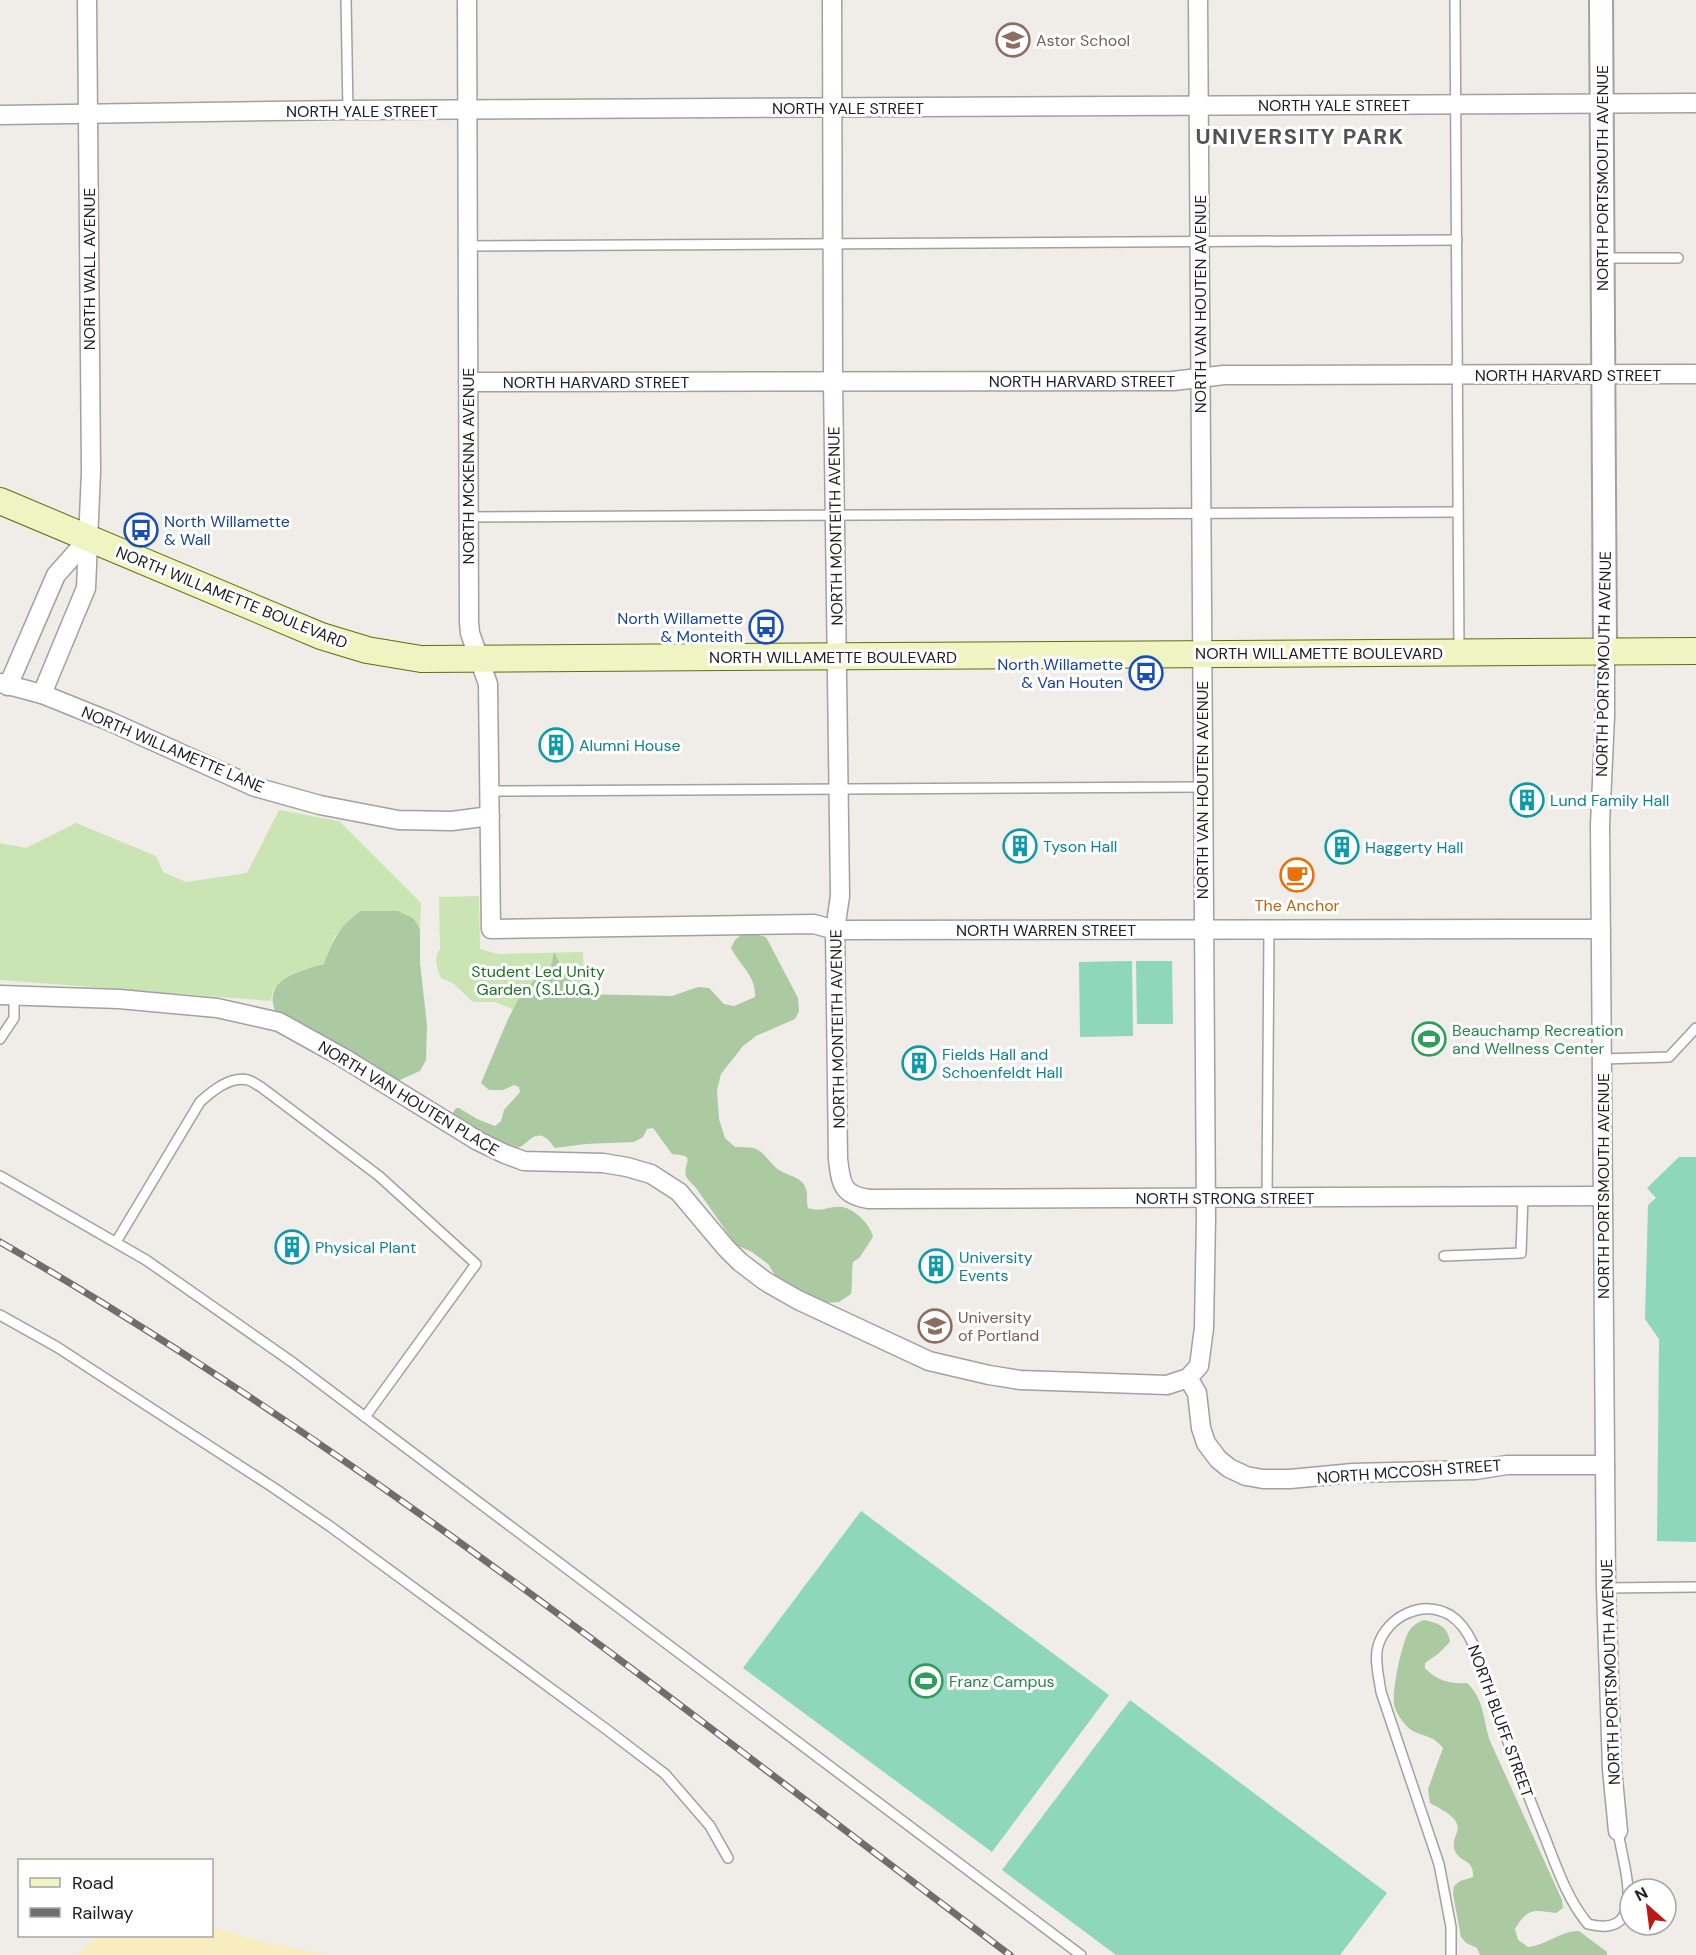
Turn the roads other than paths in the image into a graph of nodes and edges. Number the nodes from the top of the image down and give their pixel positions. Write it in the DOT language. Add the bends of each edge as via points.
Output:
graph roads {
  1 [pos="87,0"];
  2 [pos="346,0"];
  3 [pos="467,0"];
  4 [pos="832,0"];
  5 [pos="1198,0"];
  6 [pos="1455,0"];
  7 [pos="1601,0"];
  8 [pos="1602,103"];
  9 [pos="1696,103"];
  10 [pos="1456,104"];
  11 [pos="1199,107"];
  12 [pos="832,108"];
  13 [pos="348,110"];
  14 [pos="467,110"];
  15 [pos="88,114"];
  16 [pos="0,115"];
  17 [pos="1457,240"];
  18 [pos="1199,242"];
  19 [pos="832,244"];
  20 [pos="467,246"];
  21 [pos="1602,258"];
  22 [pos="1677,258"];
  23 [pos="1696,374"];
  24 [pos="1457,375"];
  25 [pos="1603,375"];
  26 [pos="1200,378"];
  27 [pos="833,381"];
  28 [pos="468,382"];
  29 [pos="0,501"];
  30 [pos="1458,512"];
  31 [pos="1201,514"];
  32 [pos="835,516"];
  33 [pos="469,517"];
  34 [pos="88,538"];
  35 [pos="1605,651"];
  36 [pos="1696,651"];
  37 [pos="1459,653"];
  38 [pos="1201,654"];
  39 [pos="836,657"];
  40 [pos="480,659"];
  41 [pos="4,684"];
  42 [pos="42,694"];
  43 [pos="1202,787"];
  44 [pos="838,788"];
  45 [pos="489,791"];
  46 [pos="490,816"];
  47 [pos="491,929"];
  48 [pos="1203,929"];
  49 [pos="1269,929"];
  50 [pos="1601,929"];
  51 [pos="835,930"];
  52 [pos="7,995"];
  53 [pos="1696,1028"];
  54 [pos="0,1039"];
  55 [pos="1602,1059"];
  56 [pos="0,1176"];
  57 [pos="848,1193"];
  58 [pos="1523,1196"];
  59 [pos="1603,1196"];
  60 [pos="1267,1198"];
  61 [pos="1206,1199"];
  62 [pos="116,1242"];
  63 [pos="1444,1256"];
  64 [pos="0,1315"];
  65 [pos="1188,1378"];
  66 [pos="365,1417"];
  67 [pos="1605,1465"];
  68 [pos="1696,1587"];
  69 [pos="1606,1588"];
  70 [pos="1618,1831"];
  71 [pos="728,1858"];
  72 [pos="1081,1955"];
  73 [pos="1451,1955"];
  1 -- 15 [label="street, NORTH WALL AVENUE"];
  2 -- 13 [label="lane"];
  3 -- 14 [label="street, NORTH MCKENNA AVENUE"];
  4 -- 12 [label="street, NORTH MONTEITH AVENUE"];
  5 -- 11 [label="street, NORTH VAN HOUTEN AVENUE"];
  6 -- 10 [label="lane"];
  7 -- 8 [label="street, NORTH PORTSMOUTH AVENUE"];
  8 -- 9 [label="street, NORTH YALE STREET"];
  8 -- 10 [label="street, NORTH YALE STREET"];
  8 -- 21 [label="street, NORTH PORTSMOUTH AVENUE"];
  10 -- 11 [label="street, NORTH YALE STREET"];
  10 -- 17 [label="lane"];
  11 -- 12 [label="street, NORTH YALE STREET"];
  11 -- 18 [label="street, NORTH VAN HOUTEN AVENUE"];
  12 -- 14 [label="street, NORTH YALE STREET"];
  12 -- 19 [label="street, NORTH MONTEITH AVENUE"];
  13 -- 14 [label="street, NORTH YALE STREET"];
  13 -- 15 [label="street, NORTH YALE STREET"];
  14 -- 20 [label="street, NORTH MCKENNA AVENUE"];
  15 -- 16 [label="street, NORTH YALE STREET"];
  15 -- 34 [label="street, NORTH WALL AVENUE"];
  17 -- 18 [label="lane"];
  17 -- 24 [label="lane"];
  18 -- 19 [label="lane"];
  18 -- 26 [label="street, NORTH VAN HOUTEN AVENUE"];
  19 -- 20 [label="lane"];
  19 -- 27 [label="street, NORTH MONTEITH AVENUE"];
  20 -- 28 [label="street, NORTH MCKENNA AVENUE"];
  21 -- 22 [label="lane"];
  21 -- 25 [label="street, NORTH PORTSMOUTH AVENUE"];
  23 -- 25 [label="street, NORTH HARVARD STREET"];
  24 -- 25 [label="street, NORTH HARVARD STREET"];
  24 -- 26 [label="street, NORTH HARVARD STREET"];
  24 -- 30 [label="lane"];
  25 -- 35 [label="street, NORTH PORTSMOUTH AVENUE"];
  26 -- 27 [label="street, NORTH HARVARD STREET"];
  26 -- 31 [label="street, NORTH VAN HOUTEN AVENUE"];
  27 -- 28 [label="street, NORTH HARVARD STREET"];
  27 -- 32 [label="street, NORTH MONTEITH AVENUE"];
  28 -- 33 [label="street, NORTH MCKENNA AVENUE"];
  29 -- 34 [label="main road, NORTH WILLAMETTE BOULEVARD"];
  30 -- 31 [label="lane"];
  30 -- 37 [label="lane"];
  31 -- 32 [label="lane"];
  31 -- 38 [label="street, NORTH VAN HOUTEN AVENUE"];
  32 -- 33 [label="lane"];
  32 -- 39 [label="street, NORTH MONTEITH AVENUE"];
  33 -- 40 [label="street, NORTH MCKENNA AVENUE" via="469,622"];
  34 -- 40 [label="main road, NORTH WILLAMETTE BOULEVARD" via="344,644 412,658"];
  34 -- 41 [label="street" via="56,575"];
  34 -- 42 [label="street, NORTH WALL AVENUE" via="86,588"];
  35 -- 36 [label="main road, NORTH WILLAMETTE BOULEVARD"];
  35 -- 37 [label="main road, NORTH WILLAMETTE BOULEVARD"];
  35 -- 50 [label="street, NORTH PORTSMOUTH AVENUE"];
  37 -- 38 [label="main road, NORTH WILLAMETTE BOULEVARD"];
  38 -- 39 [label="main road, NORTH WILLAMETTE BOULEVARD"];
  38 -- 43 [label="street, NORTH VAN HOUTEN AVENUE"];
  39 -- 40 [label="main road, NORTH WILLAMETTE BOULEVARD"];
  39 -- 44 [label="street, NORTH MONTEITH AVENUE"];
  40 -- 45 [label="street, NORTH MCKENNA AVENUE" via="488,684"];
  41 -- 42 [label="street, NORTH WILLAMETTE LANE"];
  42 -- 46 [label="street, NORTH WILLAMETTE LANE" via="246,783 320,805 398,820 452,821"];
  43 -- 44 [label="lane"];
  43 -- 48 [label="street, NORTH VAN HOUTEN AVENUE"];
  44 -- 45 [label="lane"];
  44 -- 51 [label="street, NORTH MONTEITH AVENUE" via="840,896"];
  45 -- 46 [label="street, NORTH MCKENNA AVENUE"];
  46 -- 47 [label="street, NORTH MCKENNA AVENUE"];
  47 -- 51 [label="street, NORTH WARREN STREET" via="814,924"];
  48 -- 49 [label="street, NORTH WARREN STREET"];
  48 -- 51 [label="street, NORTH WARREN STREET"];
  48 -- 61 [label="street, NORTH VAN HOUTEN AVENUE"];
  49 -- 50 [label="street, NORTH WARREN STREET"];
  49 -- 60 [label="lane"];
  50 -- 55 [label="street, NORTH PORTSMOUTH AVENUE"];
  51 -- 57 [label="street, NORTH MONTEITH AVENUE" via="838,1159 841,1181"];
  52 -- 54 [label="lane" via="14,1017"];
  52 -- 65 [label="street, NORTH VAN HOUTEN PLACE" via="218,1008 279,1022 504,1154 524,1161 603,1163 651,1174 679,1192 726,1248 765,1281 929,1361 1030,1381 1167,1385"];
  53 -- 55 [label="lane" via="1669,1057"];
  55 -- 59 [label="street, NORTH PORTSMOUTH AVENUE"];
  56 -- 62 [label="lane"];
  57 -- 61 [label="street, NORTH STRONG STREET" via="869,1199"];
  58 -- 59 [label="street, NORTH STRONG STREET"];
  58 -- 60 [label="street, NORTH STRONG STREET"];
  58 -- 63 [label="lane" via="1521,1253"];
  59 -- 67 [label="street, NORTH PORTSMOUTH AVENUE"];
  60 -- 61 [label="street, NORTH STRONG STREET"];
  61 -- 65 [label="street, NORTH VAN HOUTEN AVENUE" via="1204,1328 1199,1366"];
  62 -- 66 [label="lane" via="222,1311"];
  62 -- 66 [label="lane" via="200,1102 229,1082 247,1080 261,1087 379,1176 476,1264"];
  64 -- 71 [label="lane" via="57,1347 284,1494 606,1729 665,1774 710,1826"];
  65 -- 67 [label="street, NORTH MCCOSH STREET" via="1197,1393 1206,1443 1218,1459 1237,1472 1263,1479 1475,1470 1507,1465"];
  66 -- 72 [label="lane"];
  67 -- 69 [label="street, NORTH PORTSMOUTH AVENUE"];
  68 -- 69 [label="lane"];
  69 -- 70 [label="street, NORTH PORTSMOUTH AVENUE"];
  70 -- 73 [label="lane, NORTH BLUFF STREET" via="1628,1909 1622,1918 1606,1927 1588,1924 1557,1867 1465,1630 1450,1615 1433,1609 1409,1611 1397,1618 1378,1646 1381,1692 1439,1864 1451,1927"];
}
